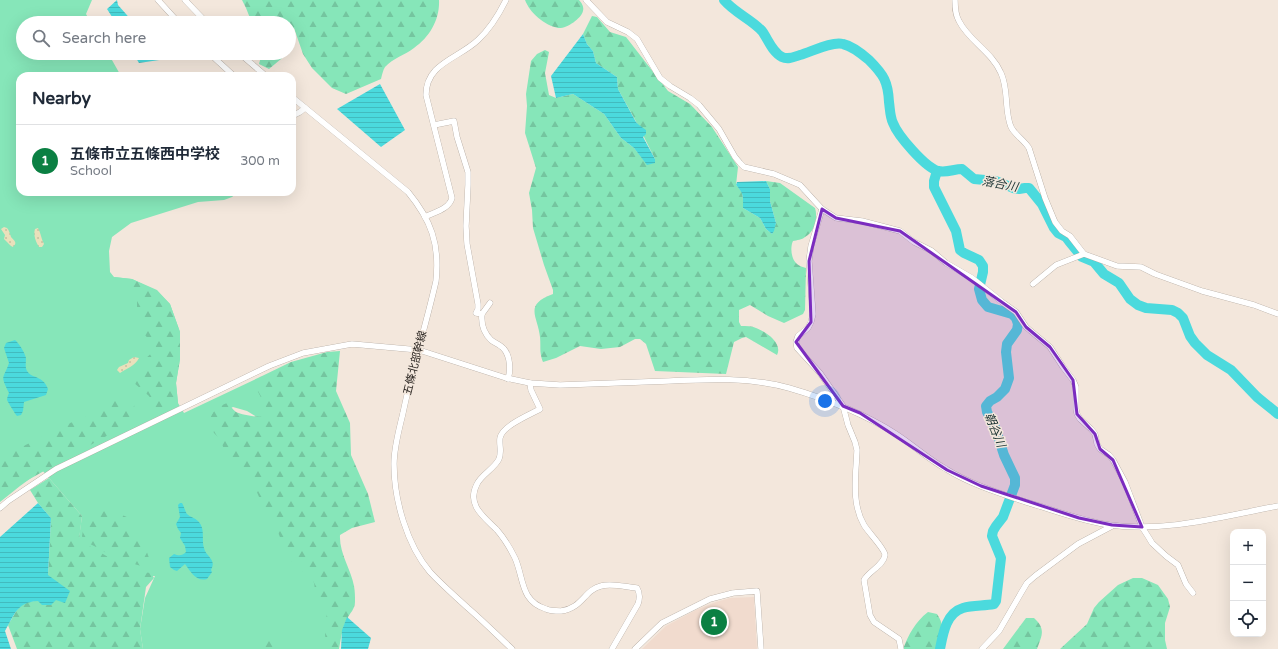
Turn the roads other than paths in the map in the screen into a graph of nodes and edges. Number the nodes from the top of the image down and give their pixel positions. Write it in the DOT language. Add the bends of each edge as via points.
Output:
graph roads {
  1 [pos="158,0"];
  2 [pos="185,0"];
  3 [pos="506,0"];
  4 [pos="586,0"];
  5 [pos="955,0"];
  6 [pos="173,16"];
  7 [pos="200,16"];
  8 [pos="217,60"];
  9 [pos="247,60"];
  10 [pos="230,72"];
  11 [pos="261,72"];
  12 [pos="296,100"];
  13 [pos="305,108"];
  14 [pos="296,114"];
  15 [pos="434,125"];
  16 [pos="822,208"];
  17 [pos="425,217"];
  18 [pos="1084,254"];
  19 [pos="1033,284"];
  20 [pos="490,303"];
  21 [pos="479,314"];
  22 [pos="1278,314"];
  23 [pos="419,350"];
  24 [pos="508,379"];
  25 [pos="530,383"];
  26 [pos="843,406"];
  27 [pos="1278,506"];
  28 [pos="0,508"];
  29 [pos="1112,525"];
  30 [pos="1142,527"];
  31 [pos="1193,593"];
  32 [pos="512,649"];
  33 [pos="612,649"];
  34 [pos="635,649"];
  35 [pos="761,649"];
  36 [pos="901,649"];
  37 [pos="982,649"];
  1 -- 6 [label="street"];
  2 -- 7 [label="street"];
  3 -- 15 [label="street" via="483,36 434,71 426,95"];
  4 -- 16 [label="street" via="607,22 634,35 660,78 698,105 718,129 740,163 750,169 774,174 800,185"];
  5 -- 18 [label="street" via="956,13 963,28 1001,72 1011,128 1029,148 1058,228 1070,236"];
  8 -- 10 [label="street"];
  9 -- 11 [label="street"];
  12 -- 13 [label="street, 五條北部幹線"];
  13 -- 14 [label="street"];
  13 -- 17 [label="street, 五條北部幹線" via="403,188 421,208"];
  15 -- 17 [label="street" via="452,198 444,208"];
  15 -- 21 [label="street" via="454,121 468,172 467,244"];
  16 -- 26 [label="street" via="810,246 811,322 796,342 797,348 820,373"];
  16 -- 30 [label="street" via="836,218 862,221 900,231 1016,312 1026,327 1055,352 1073,380 1076,387 1077,414 1095,434 1100,449 1113,460 1125,482"];
  17 -- 23 [label="street, 五條北部幹線" via="435,244 437,267"];
  18 -- 19 [label="street" via="1051,269"];
  18 -- 22 [label="street" via="1117,266 1141,267 1202,292"];
  20 -- 21 [label="street"];
  21 -- 24 [label="street" via="487,335 506,351 510,369"];
  23 -- 24 [label="street"];
  23 -- 28 [label="street" via="352,344 302,353 269,366 62,466 8,500"];
  23 -- 32 [label="street, 五條北部幹線" via="394,463 399,510 419,555 430,571"];
  24 -- 25 [label="street"];
  25 -- 26 [label="street" via="560,385 736,380 788,387"];
  25 -- 33 [label="street" via="540,408 502,432 500,457 477,484 475,502 482,516 497,530 511,549 528,598 536,606 547,610 566,610 574,607 593,588 608,585 637,588 640,598 638,604"];
  26 -- 29 [label="street" via="898,435 930,459 976,484 1079,518"];
  26 -- 36 [label="street" via="857,450 856,505 864,524 885,553 881,563 864,580 870,615 874,622 899,639"];
  27 -- 30 [label="street" via="1190,522"];
  29 -- 30 [label="street"];
  29 -- 37 [label="street" via="1078,544 1031,579 999,631"];
  30 -- 31 [label="street" via="1152,543 1178,565"];
  34 -- 35 [label="street" via="662,623 710,599 757,591"];
}
